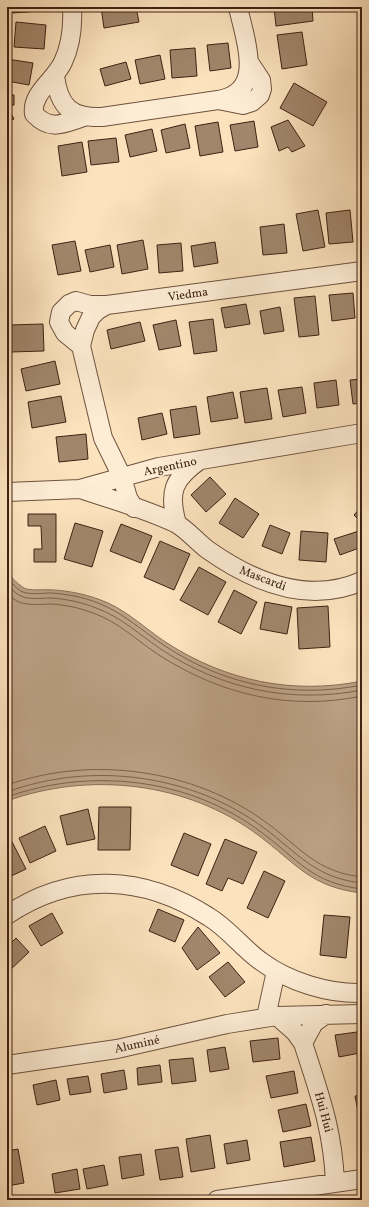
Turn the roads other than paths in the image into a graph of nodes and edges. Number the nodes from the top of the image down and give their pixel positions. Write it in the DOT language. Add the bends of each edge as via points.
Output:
graph roads {
  1 [pos="72,7"];
  2 [pos="238,7"];
  3 [pos="55,76"];
  4 [pos="84,117"];
  5 [pos="362,271"];
  6 [pos="107,305"];
  7 [pos="81,346"];
  8 [pos="362,433"];
  9 [pos="200,460"];
  10 [pos="122,477"];
  11 [pos="80,489"];
  12 [pos="7,492"];
  13 [pos="134,508"];
  14 [pos="177,524"];
  15 [pos="362,582"];
  16 [pos="7,915"];
  17 [pos="276,971"];
  18 [pos="362,993"];
  19 [pos="326,1014"];
  20 [pos="362,1014"];
  21 [pos="271,1017"];
  22 [pos="303,1043"];
  23 [pos="7,1065"];
  24 [pos="362,1178"];
  25 [pos="335,1183"];
  26 [pos="217,1200"];
  1 -- 3 [label="street" via="70,41 64,61"];
  2 -- 4 [label="street" via="249,62 261,80 260,95 252,102 243,105 218,100"];
  3 -- 4 [label="street" via="63,102 72,112"];
  3 -- 4 [label="street" via="34,102 34,114 50,126"];
  5 -- 6 [label="street, Viedma"];
  6 -- 7 [label="street" via="91,317"];
  6 -- 7 [label="street, Viedma" via="90,305 76,301 61,312 59,322 65,333"];
  7 -- 10 [label="street" via="103,438"];
  8 -- 9 [label="street, Argentino"];
  9 -- 10 [label="street, Argentino"];
  9 -- 14 [label="street" via="184,471 176,484 173,509"];
  10 -- 11 [label="street, Argentino"];
  10 -- 13 [label="street"];
  11 -- 12 [label="street"];
  11 -- 13 [label="street"];
  13 -- 14 [label="street"];
  14 -- 15 [label="street, Mascardi" via="229,564 268,583 311,591 329,590"];
  16 -- 17 [label="street" via="38,897 62,888 87,883 137,886 175,898 210,917"];
  17 -- 18 [label="street" via="304,983 331,990"];
  17 -- 21 [label="street"];
  19 -- 20 [label="street, Aluminé"];
  19 -- 21 [label="street, Aluminé"];
  19 -- 22 [label="street" via="314,1023"];
  21 -- 22 [label="street" via="295,1032"];
  21 -- 23 [label="street, Aluminé" via="227,1024 117,1049"];
  22 -- 25 [label="street, Hui Hui" via="326,1115 332,1144"];
  24 -- 25 [label="street"];
  25 -- 26 [label="street"];
}
